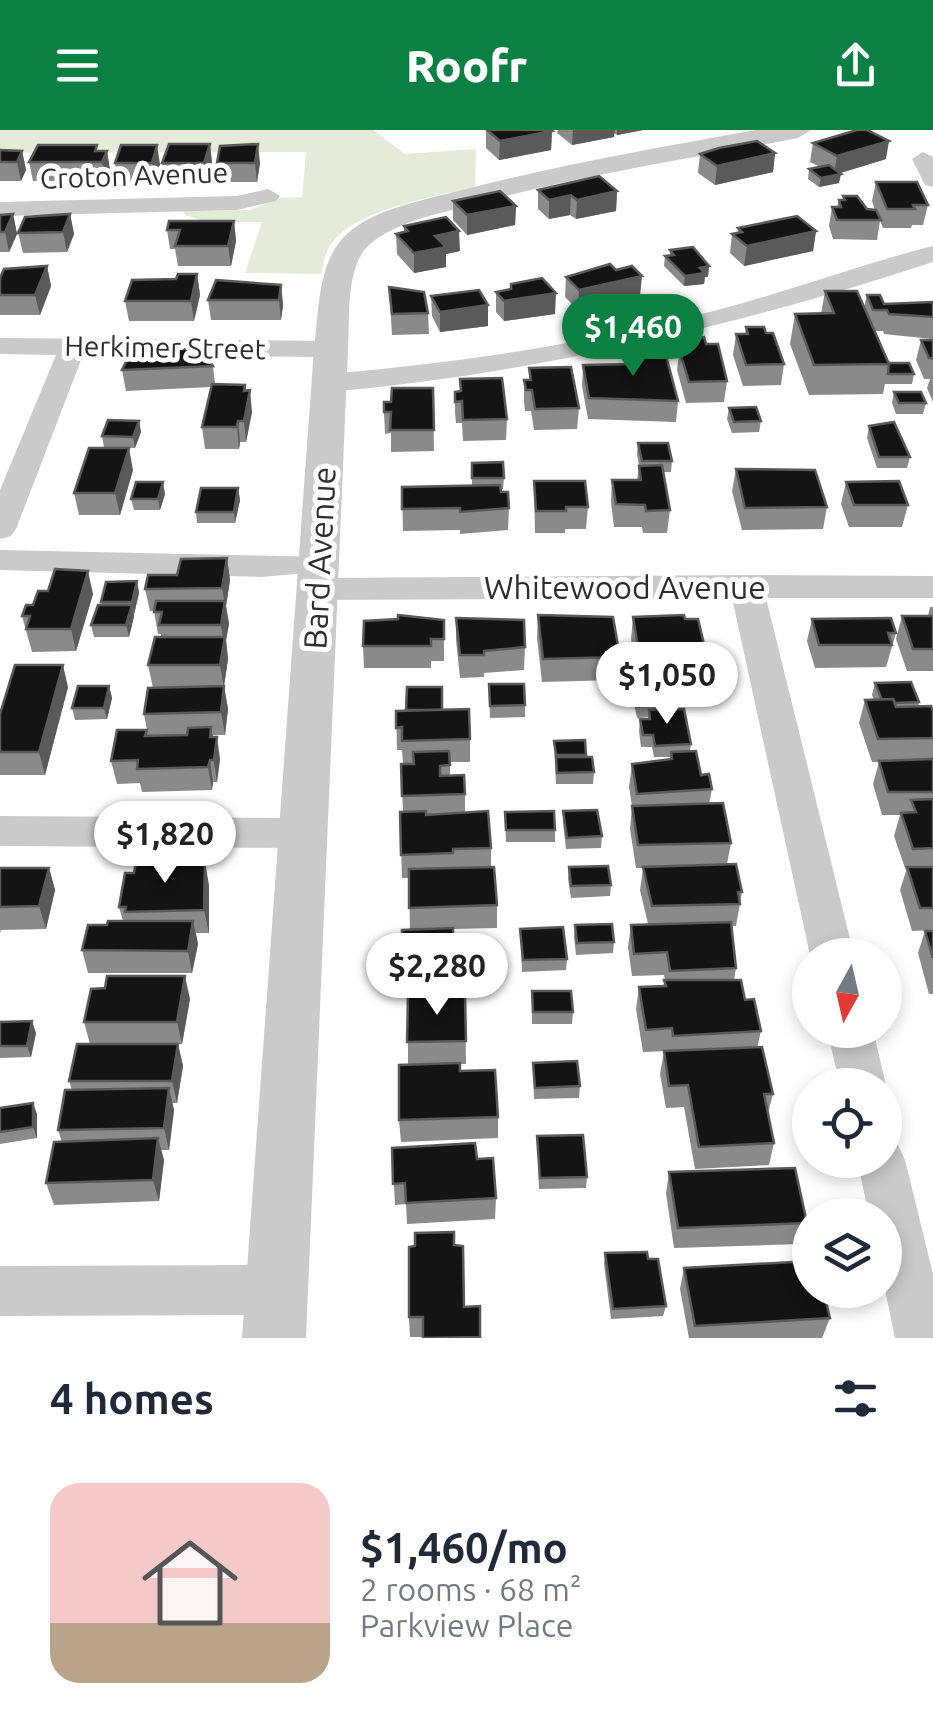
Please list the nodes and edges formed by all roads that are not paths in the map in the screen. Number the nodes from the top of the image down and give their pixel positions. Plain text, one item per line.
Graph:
1 (798, 130) edge
2 (268, 196) dead end
3 (0, 209) edge
4 (933, 254) edge
5 (0, 346) edge
6 (72, 346) junction
7 (331, 349) junction
8 (329, 383) junction
9 (0, 529) edge
10 (0, 560) edge
11 (318, 577) junction
12 (746, 585) junction
13 (933, 587) edge
14 (0, 832) edge
15 (304, 833) junction
16 (828, 938) edge
17 (885, 1178) edge
18 (0, 1291) edge
19 (275, 1314) edge
20 (922, 1338) edge

1 - 7 street, Bard Avenue
2 - 3 street, Croton Avenue
4 - 8 street
5 - 6 street, Herkimer Street
6 - 7 street, Herkimer Street
6 - 9 street
7 - 8 street, Bard Avenue
8 - 11 street, Bard Avenue
10 - 11 street, Whitewood Avenue
11 - 12 street, Whitewood Avenue
11 - 15 street, Bard Avenue
12 - 13 street, Whitewood Avenue
12 - 16 street
14 - 15 street
15 - 19 street, Bard Avenue
17 - 20 street
18 - 19 street

